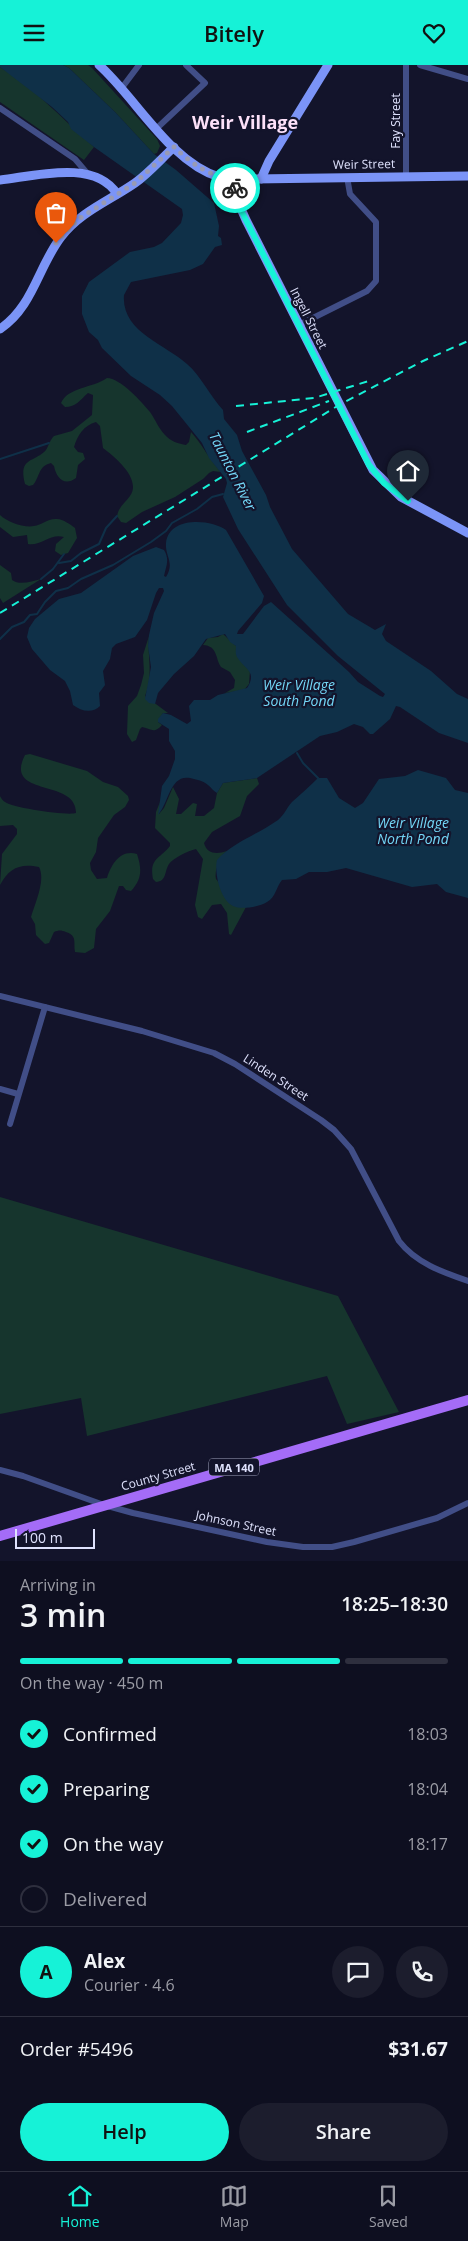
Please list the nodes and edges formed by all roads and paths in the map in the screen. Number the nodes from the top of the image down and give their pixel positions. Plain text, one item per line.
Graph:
1 (99, 65) edge
2 (139, 65) edge
3 (186, 65) edge
4 (328, 65) edge
5 (406, 65) edge
6 (420, 65) edge
7 (468, 79) edge
8 (121, 89) junction
9 (0, 108) edge
10 (156, 129) junction
11 (174, 147) junction
12 (91, 175) junction
13 (406, 176) junction
14 (468, 176) edge
15 (347, 177) junction
16 (235, 179) junction
17 (261, 179) junction
18 (0, 180) edge
19 (114, 195) junction
20 (299, 325) junction
21 (0, 329) edge
22 (468, 533) edge
23 (0, 996) edge
24 (45, 1007) junction
25 (0, 1089) edge
26 (18, 1094) junction
27 (10, 1124) dead end
28 (468, 1281) edge
29 (468, 1400) edge
30 (0, 1470) edge
31 (468, 1503) edge
32 (104, 1505) junction
33 (0, 1536) edge

1 - 8 street, Weir Street
2 - 8 street
3 - 10 street
4 - 17 street
5 - 13 street, Fay Street
6 - 7 street
8 - 10 street, Weir Street
9 - 12 street
10 - 11 street, Weir Street
11 - 16 street, Weir Street
11 - 19 street
12 - 18 street
12 - 19 street
13 - 14 street, Weir Street
13 - 15 street, Weir Street
15 - 17 street, Weir Street
15 - 20 street
16 - 17 street, Weir Street
16 - 20 street, Ingell Street
19 - 21 street
20 - 22 street, Ingell Street
23 - 24 street, Linden Street
24 - 26 street
24 - 28 street, Linden Street
25 - 26 street
26 - 27 street
29 - 32 main road, County Street / MA 140
30 - 32 street, Johnson Street
31 - 32 street, Johnson Street
32 - 33 main road, County Street / MA 140

